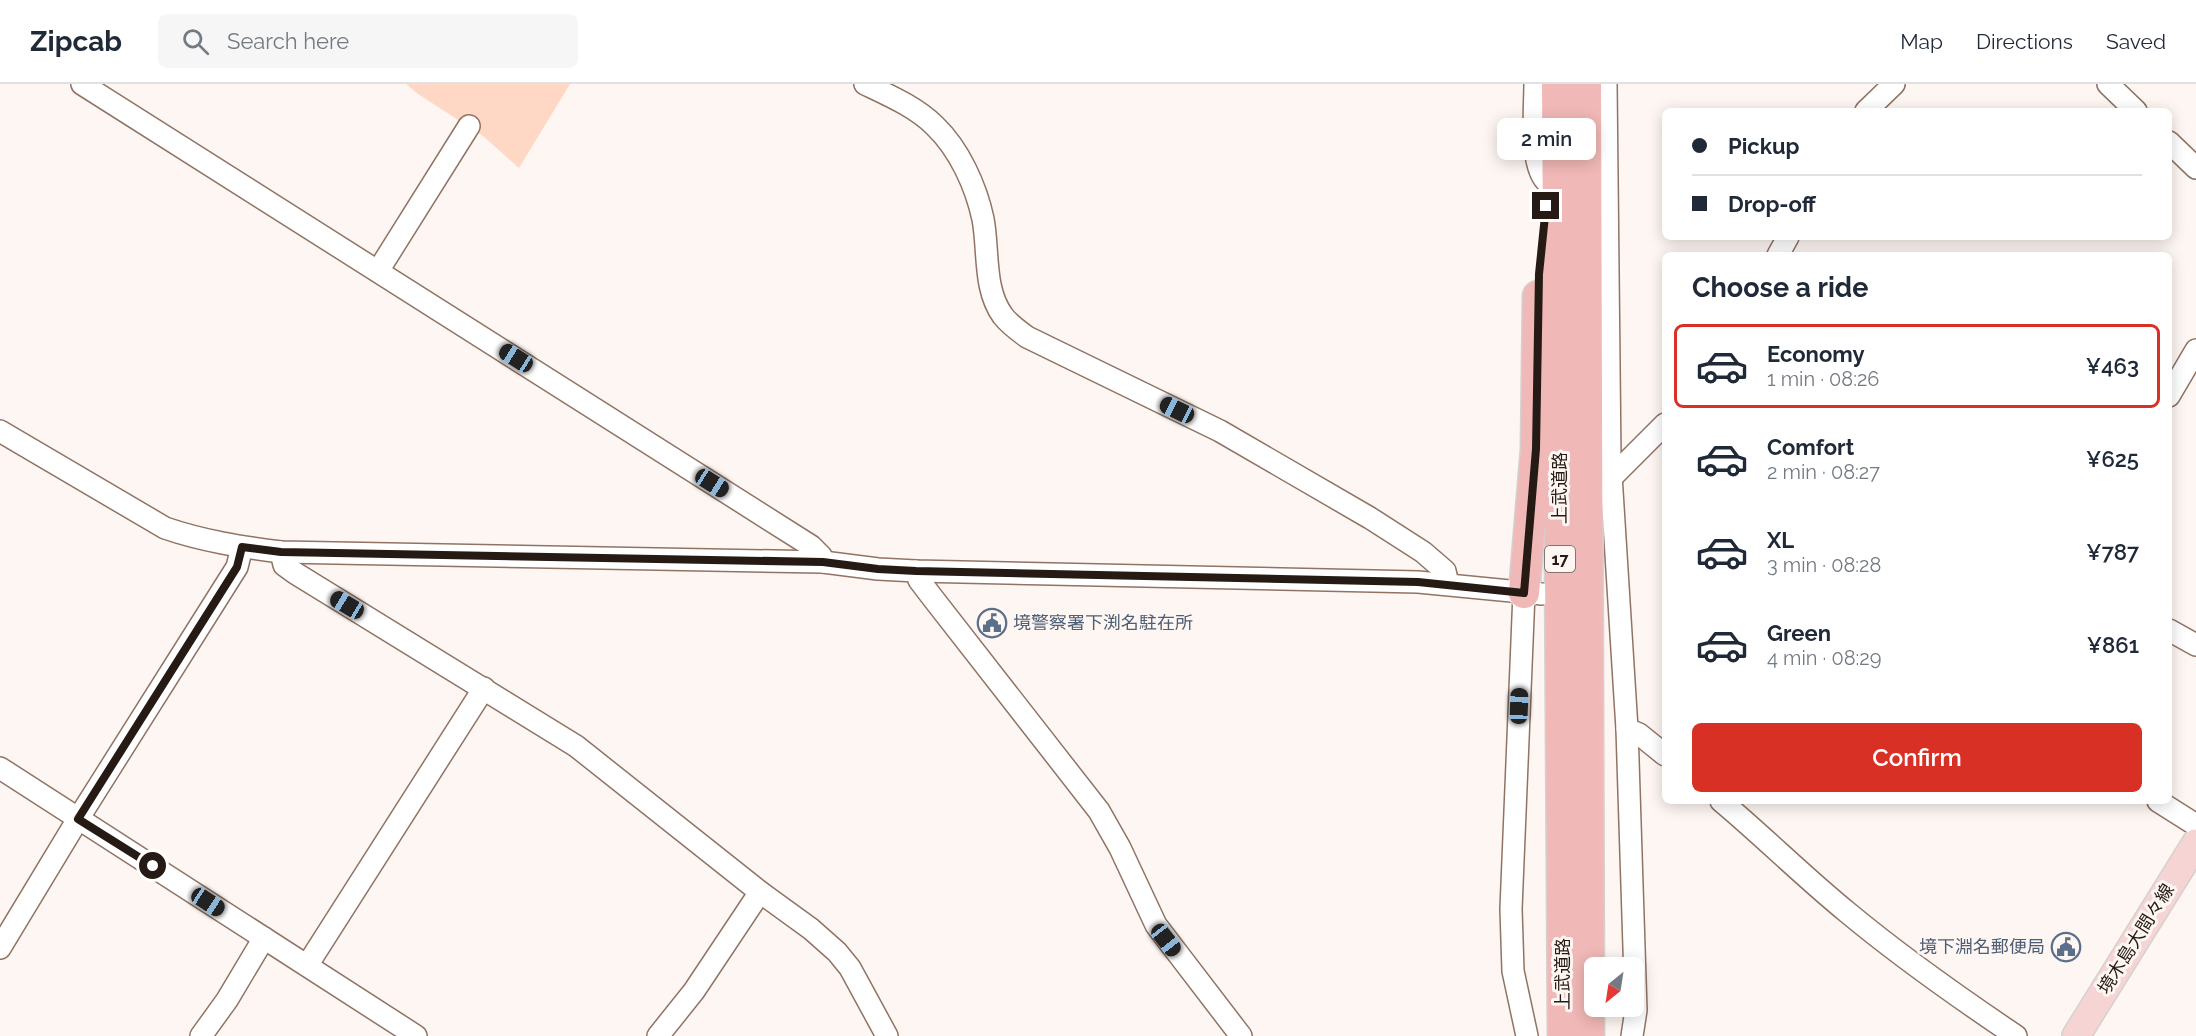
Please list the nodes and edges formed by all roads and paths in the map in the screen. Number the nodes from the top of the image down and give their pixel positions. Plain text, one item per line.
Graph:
1 (82, 84) edge
2 (865, 84) edge
3 (1535, 84) edge
4 (1557, 84) edge
5 (1586, 84) edge
6 (1606, 84) edge
7 (1894, 84) edge
8 (2108, 84) edge
9 (1869, 108) edge
10 (2133, 108) edge
11 (469, 126) dead end
12 (1557, 130) junction
13 (2172, 145) edge
14 (2196, 168) edge
15 (1548, 183) junction
16 (378, 271) junction
17 (2196, 350) edge
18 (2172, 391) edge
19 (1662, 427) edge
20 (0, 431) edge
21 (1612, 477) junction
22 (242, 547) junction
23 (281, 552) junction
24 (823, 562) junction
25 (916, 571) junction
26 (1448, 584) junction
27 (1533, 593) junction
28 (2172, 632) edge
29 (2196, 645) edge
30 (484, 688) junction
31 (1627, 729) junction
32 (1662, 753) edge
33 (0, 768) edge
34 (1727, 804) edge
35 (2163, 804) edge
36 (78, 819) junction
37 (2196, 825) edge
38 (2196, 843) edge
39 (760, 892) junction
40 (264, 938) junction
41 (0, 948) edge
42 (308, 964) junction
43 (1576, 1035) edge
44 (201, 1036) edge
45 (416, 1036) edge
46 (658, 1036) edge
47 (887, 1036) edge
48 (1241, 1036) edge
49 (1527, 1036) edge
50 (1632, 1036) edge
51 (2016, 1036) edge
52 (2076, 1036) edge

1 - 16 street
2 - 26 street
3 - 15 street
4 - 12 highway, 上武道路 / 17
5 - 43 highway, 上武道路 / 17
6 - 21 street
7 - 9 street
8 - 10 street
11 - 16 street
12 - 15 highway
12 - 43 highway, 上武道路 / 17
13 - 14 street
15 - 27 highway
16 - 24 street
17 - 18 street
19 - 21 street
20 - 22 street
21 - 31 street
22 - 23 street
22 - 36 street
23 - 24 street
23 - 30 street
24 - 25 street
25 - 26 street
25 - 48 street
26 - 27 street
27 - 49 street
28 - 29 street
30 - 39 street
30 - 42 street
31 - 32 street
31 - 50 street
33 - 36 street
34 - 51 street
35 - 37 street
36 - 40 street
36 - 41 street
38 - 52 main road, 境木島大間々線
39 - 46 street
39 - 47 street
40 - 42 street
40 - 44 street
42 - 45 street

